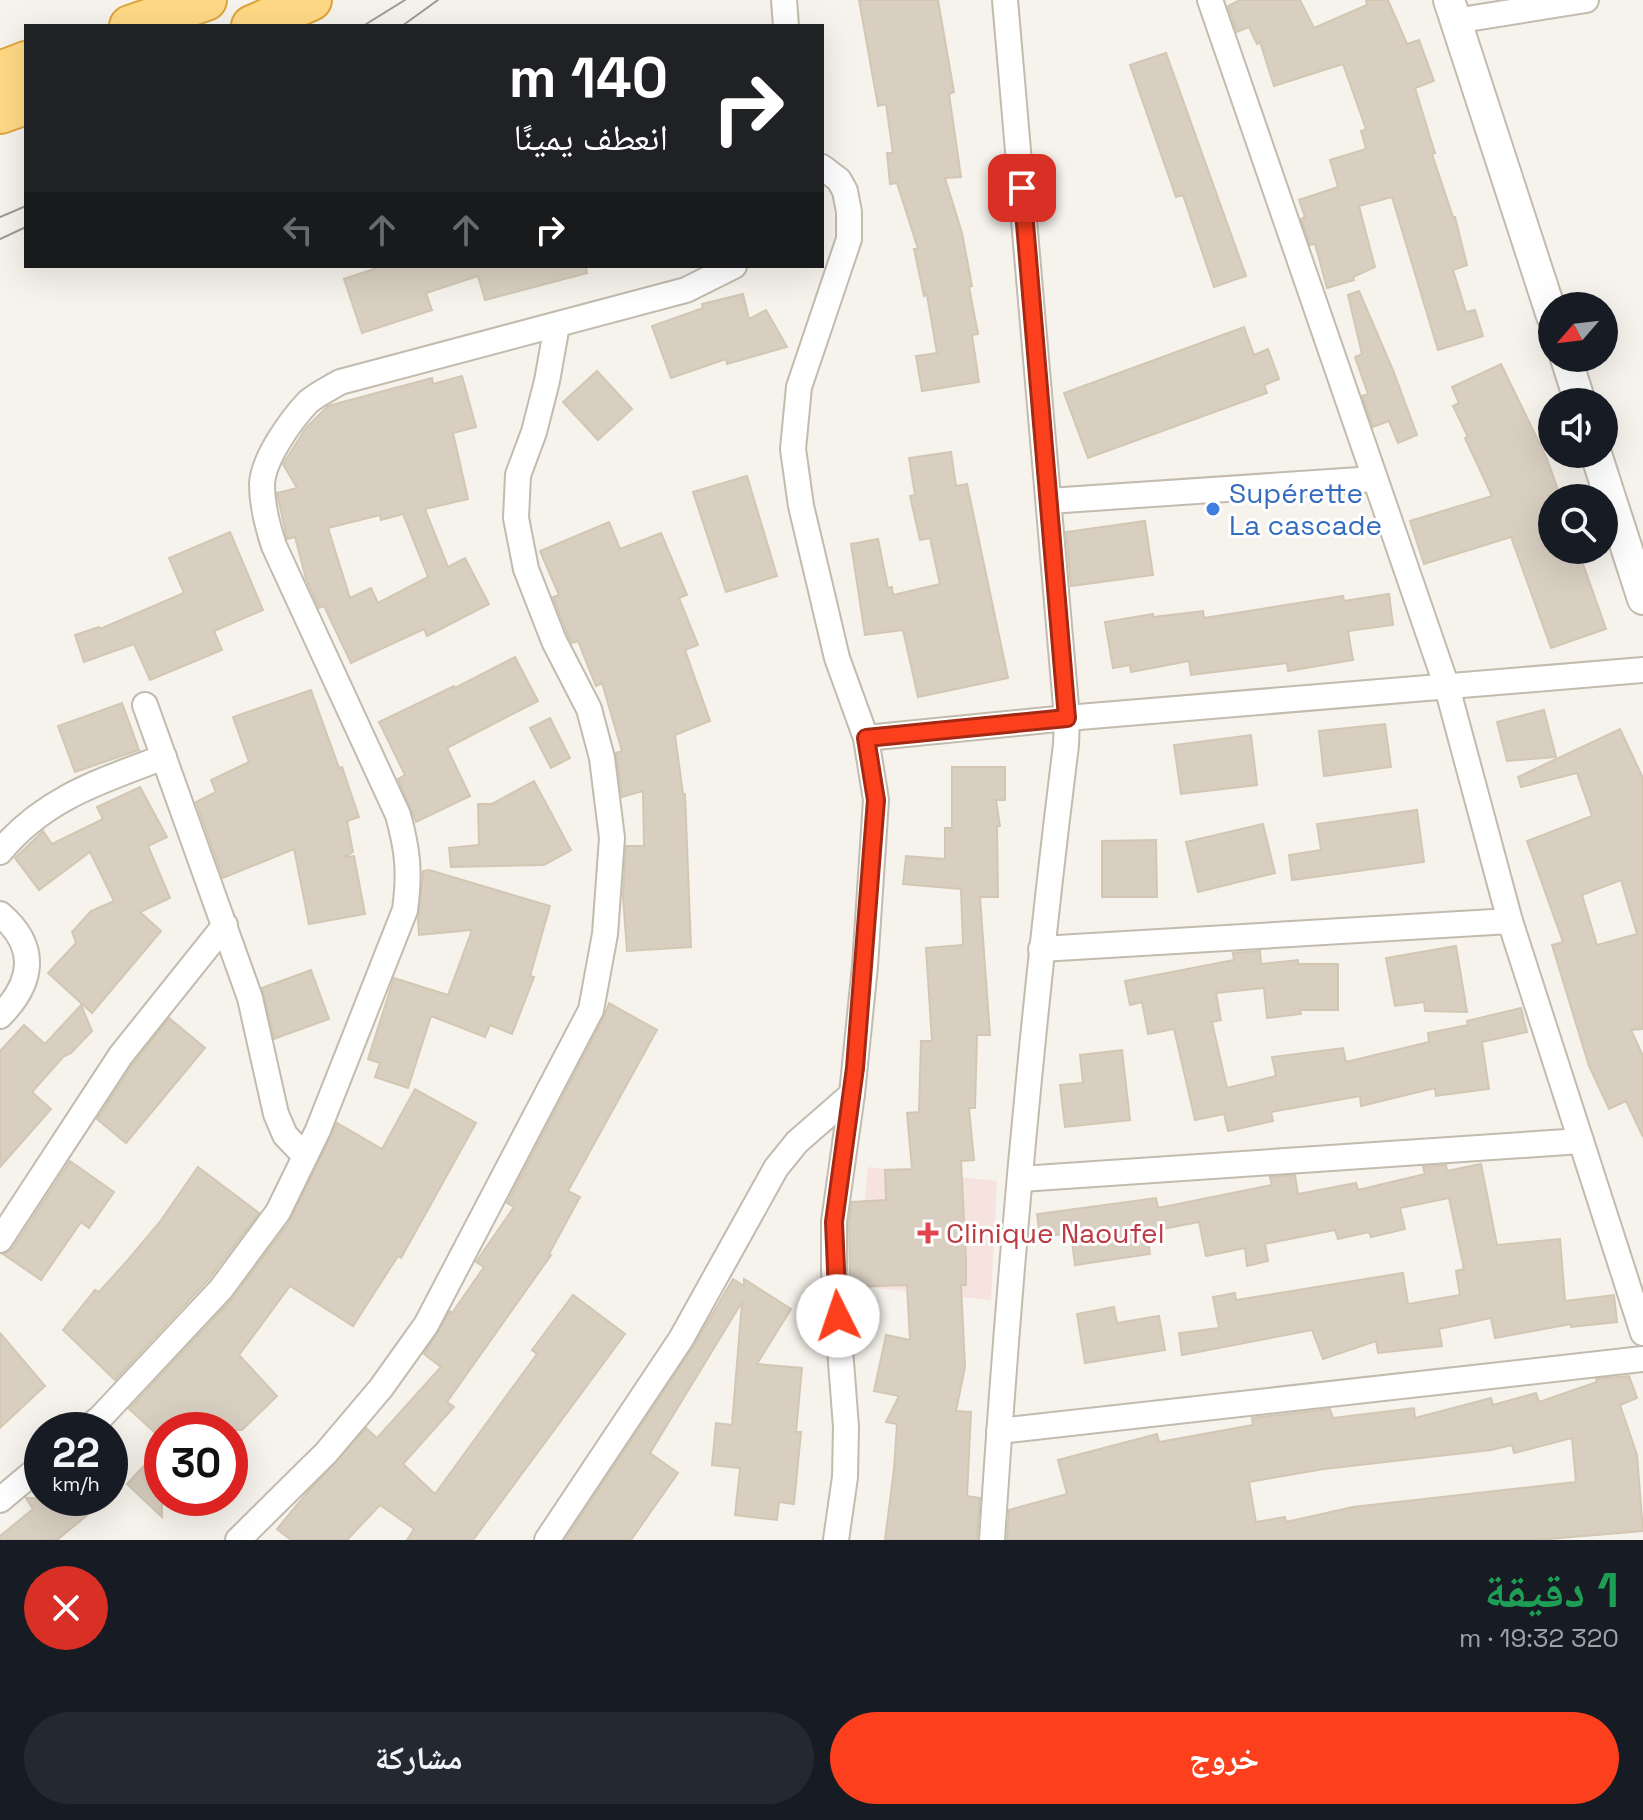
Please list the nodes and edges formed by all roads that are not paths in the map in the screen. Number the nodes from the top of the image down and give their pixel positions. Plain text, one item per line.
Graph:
1 (206, 0) edge
2 (311, 0) edge
3 (784, 0) edge
4 (1005, 0) edge
5 (1210, 0) edge
6 (1586, 0) edge
7 (1452, 10) edge
8 (136, 24) edge
9 (257, 24) edge
10 (786, 24) edge
11 (24, 63) edge
12 (0, 72) edge
13 (24, 105) edge
14 (0, 113) edge
15 (824, 169) edge
16 (730, 268) edge
17 (1544, 292) edge
18 (557, 325) junction
19 (1601, 468) edge
20 (1374, 479) junction
21 (1049, 501) junction
22 (1643, 599) edge
23 (1643, 670) edge
24 (1447, 687) junction
25 (145, 705) dead end
26 (1067, 718) junction
27 (866, 738) junction
28 (164, 757) junction
29 (0, 852) edge
30 (0, 914) edge
31 (1510, 921) junction
32 (225, 925) junction
33 (1041, 949) junction
34 (0, 1016) edge
35 (852, 1094) junction
36 (1581, 1141) junction
37 (305, 1156) junction
38 (1021, 1179) junction
39 (0, 1240) edge
40 (1643, 1333) edge
41 (1643, 1359) edge
42 (106, 1412) edge
43 (999, 1431) junction
44 (24, 1480) edge
45 (0, 1500) edge
46 (238, 1540) edge
47 (547, 1540) edge
48 (836, 1540) edge
49 (992, 1540) edge

1 - 8 highway
2 - 9 highway
3 - 10 street
4 - 21 street
5 - 20 street
6 - 7 street
7 - 17 street
11 - 12 highway
13 - 14 highway
15 - 27 street
16 - 18 street
18 - 37 street
18 - 46 street
19 - 22 street
20 - 21 street
20 - 24 street
21 - 26 street
23 - 24 street
24 - 26 street
24 - 31 street
25 - 28 street
26 - 27 street
26 - 33 street
27 - 35 street
28 - 29 street
28 - 32 street
30 - 34 street
31 - 33 street
31 - 36 street
32 - 37 street
32 - 39 street
33 - 38 street
35 - 47 street
35 - 48 street
36 - 38 street
36 - 40 street
37 - 42 street
38 - 43 street
41 - 43 street
43 - 49 street
44 - 45 street

